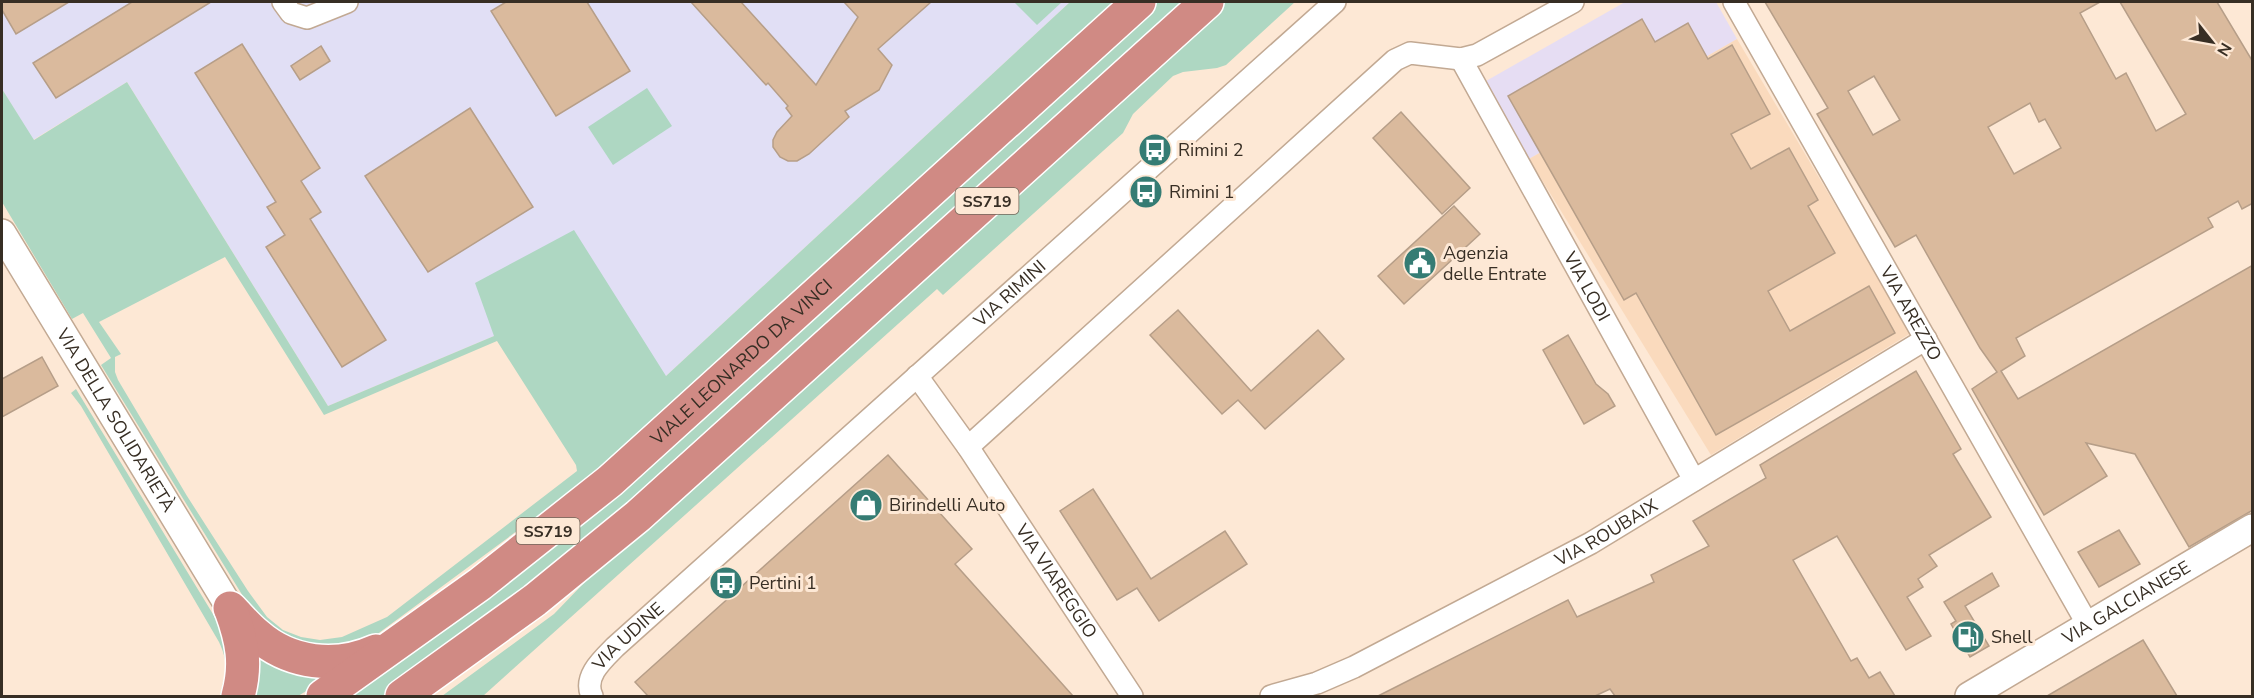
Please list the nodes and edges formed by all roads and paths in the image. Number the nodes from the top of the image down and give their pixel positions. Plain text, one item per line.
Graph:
1 (283, 2) edge
2 (347, 2) edge
3 (1139, 2) edge
4 (1207, 2) edge
5 (1335, 2) edge
6 (1573, 2) edge
7 (1734, 2) edge
8 (1461, 59) junction
9 (2, 232) edge
10 (1926, 339) junction
11 (916, 376) junction
12 (968, 447) junction
13 (1694, 480) junction
14 (2253, 528) edge
15 (684, 586) joint
16 (230, 608) junction
17 (2088, 625) junction
18 (410, 636) junction
19 (445, 667) junction
20 (1322, 689) edge
21 (238, 696) edge
22 (323, 696) edge
23 (402, 696) edge
24 (414, 696) edge
25 (592, 696) edge
26 (1132, 696) edge
27 (1271, 696) edge
28 (1970, 696) edge

1 - 2 street
3 - 18 highway, VIALE LEONARDO DA VINCI / SS719
4 - 19 highway, SS719
5 - 11 street, VIA RIMINI
6 - 8 street
7 - 10 street, VIA AREZZO
8 - 12 street
8 - 13 street, VIA LODI
9 - 16 street, VIA DELLA SOLIDARIETÀ
10 - 13 street, VIA ROUBAIX
10 - 17 street, VIA AREZZO
11 - 12 street, VIA VIAREGGIO
11 - 15 street, VIA RIMINI
12 - 26 street, VIA VIAREGGIO
13 - 20 street, VIA ROUBAIX
14 - 17 street, VIA GALCIANESE
15 - 25 street, VIA UDINE
16 - 18 highway
16 - 21 highway
17 - 28 street, VIA GALCIANESE
18 - 22 highway, VIALE LEONARDO DA VINCI / SS719
19 - 23 highway, SS719
19 - 24 highway
20 - 27 street, VIA ROUBAIX

